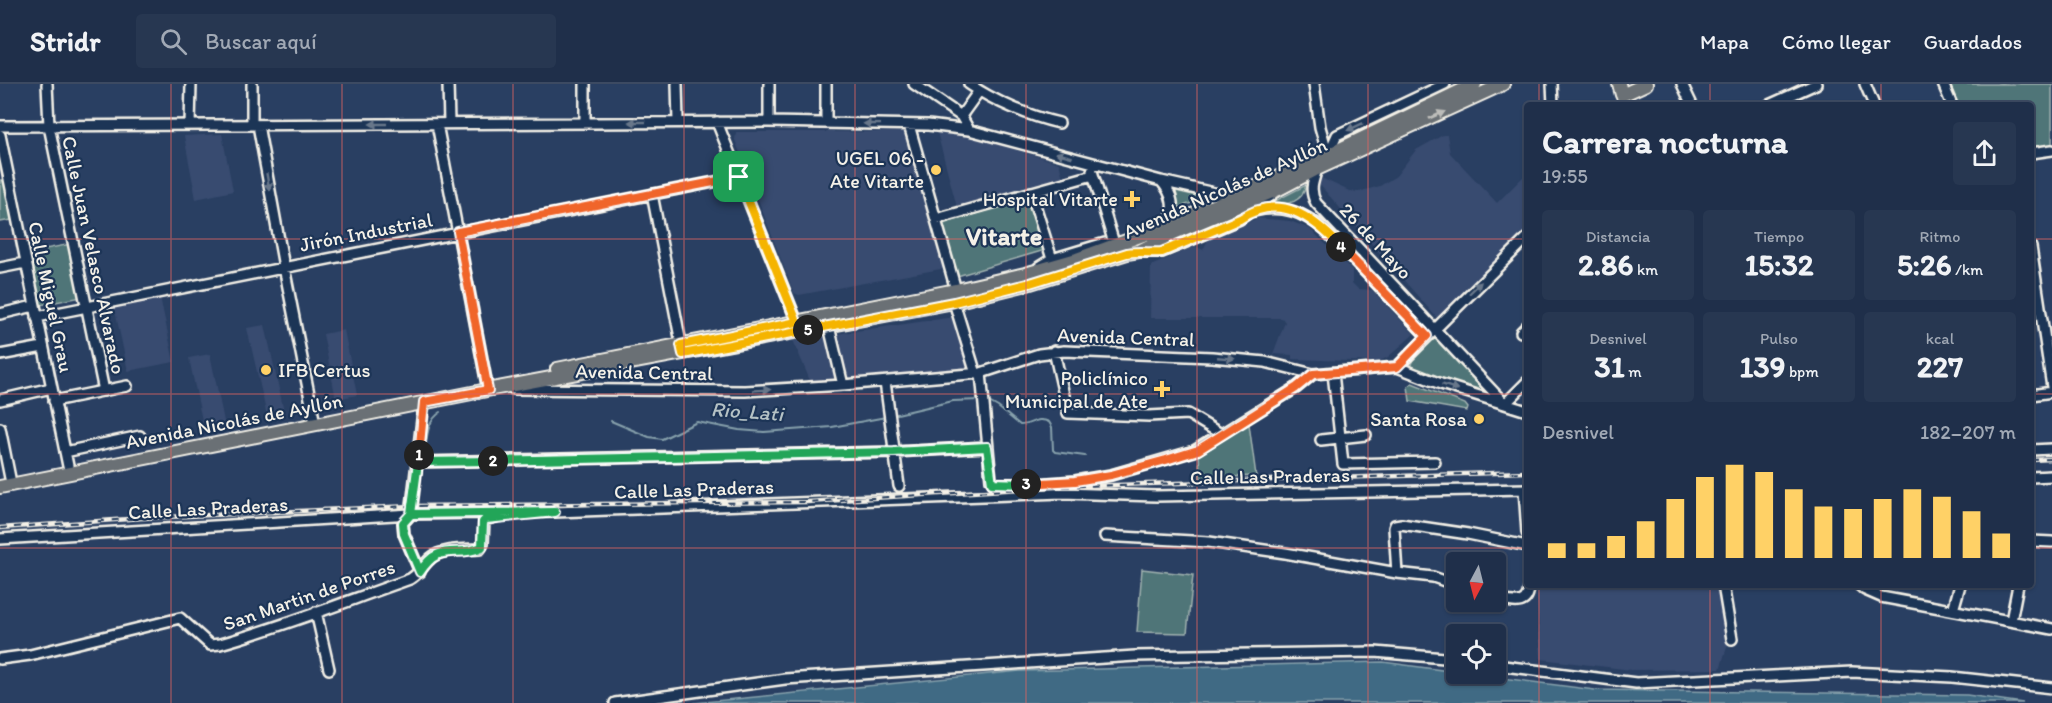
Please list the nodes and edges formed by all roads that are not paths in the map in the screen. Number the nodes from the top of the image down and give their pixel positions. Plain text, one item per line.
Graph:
1 (47, 84) edge
2 (191, 84) edge
3 (252, 84) edge
4 (448, 84) edge
5 (585, 84) edge
6 (677, 84) edge
7 (769, 84) edge
8 (826, 84) edge
9 (914, 84) edge
10 (969, 84) edge
11 (1314, 84) edge
12 (1465, 84) edge
13 (1475, 84) edge
14 (1503, 84) edge
15 (1552, 84) edge
16 (1646, 84) edge
17 (1682, 84) edge
18 (1816, 84) edge
19 (1864, 84) edge
20 (1943, 84) edge
21 (1449, 90) edge
22 (979, 91) junction
23 (1622, 95) edge
24 (1553, 102) edge
25 (1691, 102) edge
26 (1776, 102) edge
27 (1873, 102) edge
28 (1951, 102) edge
29 (960, 116) junction
30 (585, 122) junction
31 (678, 122) junction
32 (717, 122) junction
33 (769, 122) junction
34 (449, 123) junction
35 (826, 123) junction
36 (1059, 123) dead end
37 (437, 124) junction
38 (190, 125) junction
39 (255, 125) junction
40 (909, 125) junction
41 (0, 126) edge
42 (49, 126) junction
43 (969, 130) junction
44 (0, 135) edge
45 (2052, 150) edge
46 (2034, 153) edge
47 (1328, 154) junction
48 (1089, 162) junction
49 (1317, 169) junction
50 (1093, 176) junction
51 (739, 177) junction
52 (4, 178) edge
53 (1161, 181) junction
54 (1280, 189) junction
55 (1031, 192) junction
56 (652, 194) junction
57 (1232, 197) junction
58 (1307, 202) junction
59 (1289, 209) junction
60 (1252, 211) junction
61 (936, 219) junction
62 (1166, 227) junction
63 (458, 232) junction
64 (1113, 240) junction
65 (1524, 241) edge
66 (1139, 251) junction
67 (1052, 259) junction
68 (25, 263) junction
69 (284, 267) junction
70 (2034, 267) edge
71 (0, 268) edge
72 (1026, 279) junction
73 (955, 296) junction
74 (34, 306) junction
75 (87, 307) junction
76 (0, 314) edge
77 (37, 316) junction
78 (797, 322) junction
79 (830, 326) junction
80 (1430, 333) junction
81 (43, 347) junction
82 (682, 350) junction
83 (1054, 351) junction
84 (0, 355) edge
85 (1397, 367) junction
86 (1301, 371) junction
87 (978, 373) junction
88 (1313, 374) junction
89 (1333, 374) junction
90 (842, 381) dead end
91 (885, 382) junction
92 (1304, 382) junction
93 (1524, 385) edge
94 (127, 386) dead end
95 (2052, 386) edge
96 (489, 387) junction
97 (51, 388) junction
98 (104, 391) junction
99 (2052, 392) edge
100 (2034, 395) edge
101 (0, 400) edge
102 (54, 401) junction
103 (424, 402) junction
104 (1505, 404) junction
105 (1524, 410) edge
106 (315, 421) junction
107 (0, 428) edge
108 (1221, 434) junction
109 (1366, 435) dead end
110 (140, 436) dead end
111 (1341, 438) junction
112 (1321, 440) dead end
113 (987, 447) junction
114 (2052, 449) edge
115 (2034, 450) edge
116 (65, 452) junction
117 (894, 452) junction
118 (418, 462) junction
119 (1435, 462) dead end
120 (68, 466) junction
121 (2052, 476) edge
122 (2034, 477) edge
123 (5, 479) edge
124 (899, 486) dead end
125 (0, 487) edge
126 (1524, 489) edge
127 (555, 512) junction
128 (411, 514) junction
129 (1105, 536) dead end
130 (0, 539) edge
131 (2034, 541) edge
132 (2052, 542) edge
133 (1524, 545) edge
134 (420, 572) junction
135 (1397, 573) junction
136 (1446, 582) edge
137 (1528, 588) edge
138 (1724, 588) edge
139 (1863, 588) edge
140 (1959, 588) edge
141 (2017, 588) edge
142 (1506, 600) edge
143 (1953, 610) junction
144 (316, 612) junction
145 (2011, 621) junction
146 (2052, 629) edge
147 (1732, 639) dead end
148 (1446, 658) edge
149 (0, 659) edge
150 (1506, 666) edge
151 (329, 669) dead end
152 (2052, 688) edge
153 (615, 703) edge

1 - 42 street, Calle Juan Velasco Alvarado
2 - 38 street
3 - 39 street
4 - 34 street
5 - 30 street
6 - 31 street
7 - 33 street
8 - 35 street
9 - 29 street
10 - 22 street
11 - 47 street
12 - 21 main road
13 - 21 main road, Avenida Nicolás de Ayllón
49 -> 14 main road, Avenida Nicolás de Ayllón
15 - 24 street
16 - 23 main road
17 - 25 street
18 - 26 street
19 - 27 street
20 - 28 street
21 -> 47 main road, Avenida Nicolás de Ayllón
22 - 29 street
22 - 36 street
29 - 43 street
31 -> 30 street
30 - 34 street
31 - 32 street
32 - 33 street
32 - 51 street
33 - 35 street
34 - 37 street
40 -> 35 street
37 -> 39 street
37 - 63 street
38 - 39 street
38 - 42 street
39 -> 69 street
40 - 43 street
40 - 61 street
41 - 42 street
42 - 75 street, Calle Juan Velasco Alvarado
48 -> 43 street
44 - 52 street, Calle Miguel Grau
45 - 46 street
47 - 57 main road, Avenida Nicolás de Ayllón
48 - 50 street
48 - 53 street
49 - 54 main road, Avenida Nicolás de Ayllón
49 - 58 street, 26 de Mayo
50 - 55 street
50 - 64 street
51 - 56 street, Jirón Industrial
51 - 78 street
52 - 68 street, Calle Miguel Grau
53 - 57 street
53 - 62 street
54 - 60 street
54 - 66 main road, Avenida Nicolás de Ayllón
55 - 61 street
55 - 67 street
56 - 63 street, Jirón Industrial
56 - 82 street
57 - 62 main road, Avenida Nicolás de Ayllón
58 - 59 street
58 - 80 street, 26 de Mayo
59 - 60 street, 26 de Mayo
59 - 80 street, 26 de Mayo
60 - 66 street
61 - 73 street
62 - 64 street
62 - 72 main road, Avenida Nicolás de Ayllón
63 - 69 street, Jirón Industrial
63 - 96 street
64 - 67 street
80 -> 65 street
66 - 72 main road, Avenida Nicolás de Ayllón
67 - 72 street
68 - 71 street
68 - 74 street, Calle Miguel Grau
69 - 75 street, Jirón Industrial
69 - 106 street
70 - 95 street
72 - 73 main road, Avenida Nicolás de Ayllón
73 - 78 main road, Avenida Nicolás de Ayllón
73 - 79 main road, Avenida Nicolás de Ayllón
73 - 87 street
74 - 76 street
74 - 77 street, Calle Miguel Grau
75 - 77 street, Jirón Industrial
75 - 98 street, Calle Juan Velasco Alvarado
77 - 81 street, Calle Miguel Grau
78 - 82 main road, Avenida Nicolás de Ayllón
79 - 82 main road, Avenida Nicolás de Ayllón
79 - 90 street
80 - 85 street
80 - 104 street
81 - 84 street
81 - 97 street, Calle Miguel Grau
82 - 96 main road, Avenida Nicolás de Ayllón
83 -> 86 street, Avenida Central
83 - 87 street, Avenida Central
83 - 108 street
85 - 89 street, Avenida Central
85 -> 104 street
86 - 88 street, Avenida Central
86 - 92 street
87 - 91 street, Avenida Central
87 - 113 street
88 - 89 street, Avenida Central
88 - 92 street
89 - 111 street
96 -> 91 street, Avenida Central
91 - 117 street
92 - 108 street
93 - 104 street
94 - 98 street
96 - 103 main road, Avenida Nicolás de Ayllón
96 - 106 main road, Avenida Nicolás de Ayllón
97 - 101 street
97 - 102 street, Calle Miguel Grau
98 - 102 street
99 - 100 street
102 - 116 street, Calle Miguel Grau
103 - 106 main road, Avenida Nicolás de Ayllón
103 - 118 street
104 - 105 street
106 - 120 main road, Avenida Nicolás de Ayllón
106 - 125 main road, Avenida Nicolás de Ayllón
107 - 123 street
108 - 113 street
109 - 111 street
110 - 116 street
111 - 112 street
111 - 119 street
113 - 117 street
114 - 115 street
116 - 120 street, Calle Miguel Grau
117 - 118 street
117 - 124 street
118 - 128 street
120 - 123 main road, Avenida Nicolás de Ayllón
121 - 122 street
126 - 127 street, Calle Las Praderas
127 - 128 street, Calle Las Praderas
127 - 134 street, San Martin de Porres
128 - 130 street, Calle Las Praderas
128 - 134 street
129 - 135 street
131 - 132 street
133 - 135 street
134 - 144 street, San Martin de Porres
135 - 136 street
137 - 142 street
138 - 147 street
139 - 143 street
140 - 143 street
141 - 145 street
143 - 145 street
144 - 149 street, San Martin de Porres
144 - 151 street
145 - 146 street
148 - 153 street
150 - 152 street

